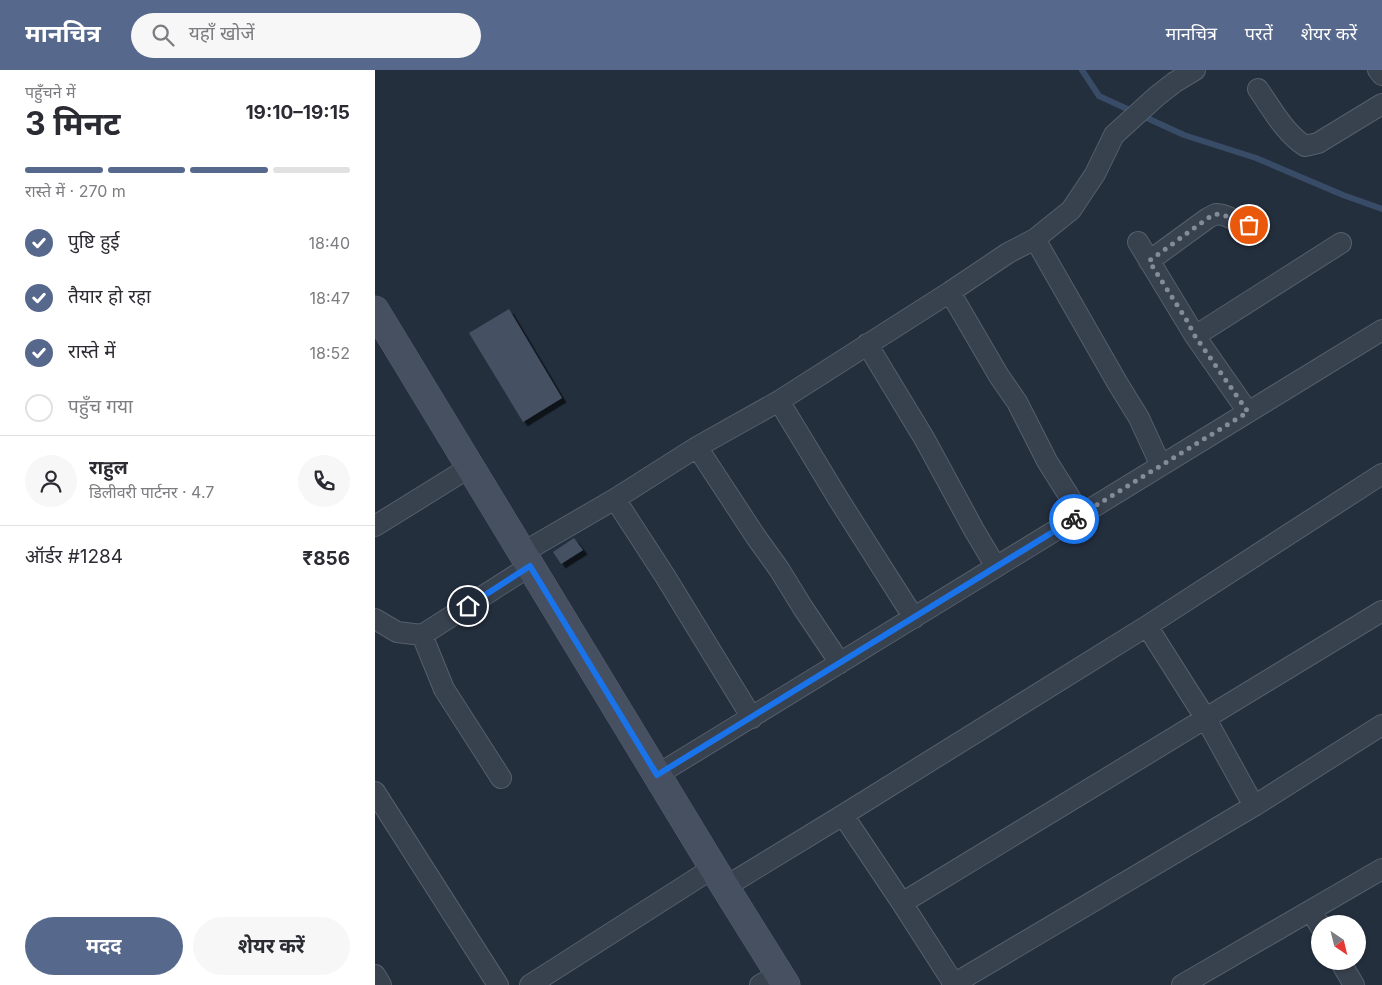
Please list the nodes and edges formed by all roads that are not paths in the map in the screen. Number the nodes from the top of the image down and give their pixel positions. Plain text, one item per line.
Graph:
1 (1195, 70) edge
2 (1378, 70) edge
3 (1382, 75) edge
4 (1172, 76) edge
5 (1258, 89) dead end
6 (1382, 104) edge
7 (1249, 225) dead end
8 (1035, 239) junction
9 (1138, 242) dead end
10 (1341, 243) dead end
11 (1149, 261) junction
12 (950, 292) junction
13 (375, 310) edge
14 (1382, 330) edge
15 (1195, 336) junction
16 (867, 344) junction
17 (779, 401) junction
18 (1248, 412) junction
19 (697, 447) junction
20 (1161, 466) junction
21 (470, 467) junction
22 (1382, 474) edge
23 (615, 499) junction
24 (1081, 515) junction
25 (375, 526) edge
26 (526, 559) junction
27 (996, 567) junction
28 (1382, 612) edge
29 (914, 618) junction
30 (375, 619) edge
31 (1147, 626) junction
32 (422, 636) junction
33 (840, 663) junction
34 (752, 718) junction
35 (1206, 719) junction
36 (1382, 725) edge
37 (657, 775) junction
38 (501, 778) dead end
39 (375, 792) edge
40 (1254, 806) junction
41 (843, 816) junction
42 (1382, 869) edge
43 (719, 877) junction
44 (902, 903) junction
45 (1320, 915) edge
46 (1311, 920) edge
47 (1345, 970) edge
48 (375, 975) edge
49 (775, 981) edge
50 (953, 984) edge
51 (381, 985) edge
52 (498, 985) edge
53 (530, 985) edge
54 (1182, 985) edge
55 (1354, 985) edge

1 - 4 street
2 - 3 street
4 - 8 street
5 - 6 street
7 - 11 street
8 - 12 street
8 - 20 street
9 - 11 street
10 - 15 street
11 - 15 street
12 - 16 street
12 - 24 street
13 - 21 street
14 - 18 street
15 - 18 street
16 - 17 street
16 - 27 street
17 - 19 street
17 - 29 street
18 - 20 street
19 - 23 street
19 - 33 street
20 - 24 street
21 - 25 street
21 - 26 street
22 - 31 street
23 - 26 street
23 - 34 street
24 - 27 street
26 - 32 street
26 - 37 street
27 - 29 street
28 - 35 street
29 - 33 street
30 - 32 street
31 - 35 street
31 - 41 street
32 - 38 street
33 - 34 street
34 - 37 street
35 - 40 street
35 - 44 street
36 - 40 street
37 - 43 street
39 - 52 street
40 - 50 street
41 - 43 street
41 - 44 street
42 - 45 street
43 - 49 street
43 - 53 street
44 - 50 street
46 - 54 street
47 - 55 street
48 - 51 street

